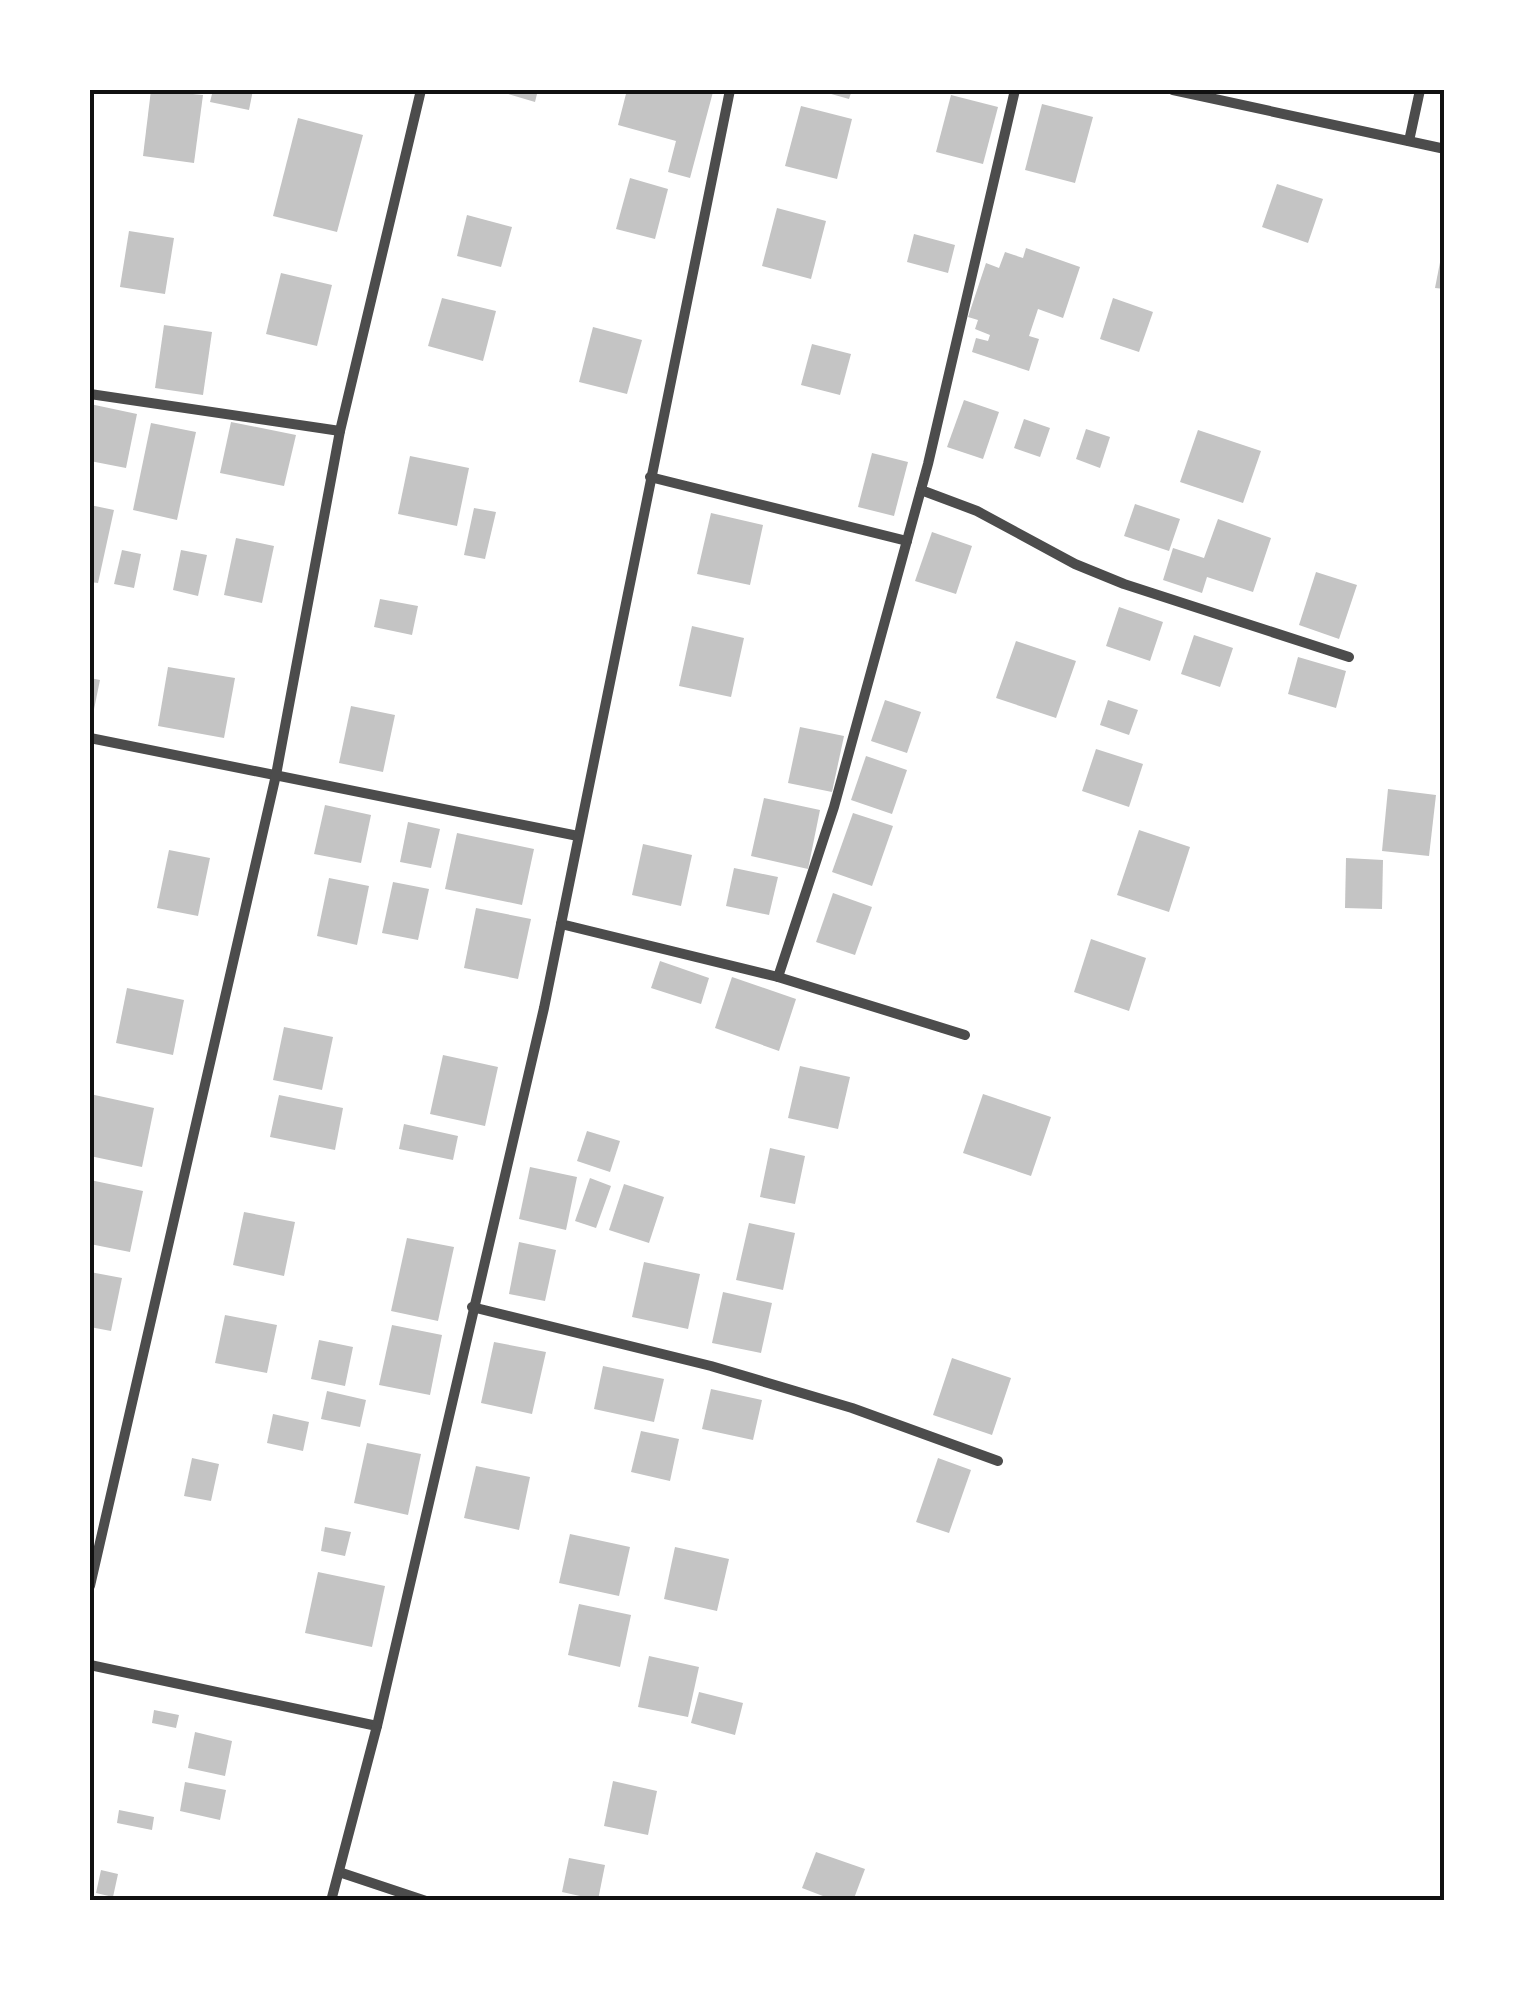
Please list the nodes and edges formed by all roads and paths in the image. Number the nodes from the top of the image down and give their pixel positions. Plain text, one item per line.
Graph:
1 (421, 90) edge
2 (730, 90) edge
3 (1015, 90) edge
4 (1174, 90) edge
5 (1420, 90) edge
6 (1408, 141) junction
7 (1445, 150) edge
8 (90, 394) edge
9 (340, 431) junction
10 (650, 477) junction
11 (921, 490) junction
12 (907, 541) junction
13 (1350, 657) dead end
14 (90, 738) edge
15 (276, 775) junction
16 (578, 836) junction
17 (560, 924) junction
18 (778, 977) junction
19 (965, 1036) dead end
20 (472, 1307) junction
21 (998, 1462) dead end
22 (90, 1586) edge
23 (90, 1665) edge
24 (377, 1726) junction
25 (338, 1872) junction
26 (331, 1901) edge
27 (426, 1901) edge

1 - 9 street
2 - 10 street
3 - 11 street
4 - 6 street
5 - 6 street
6 - 7 street
8 - 9 street
9 - 15 street
10 - 12 street
10 - 16 street
11 - 12 street
11 - 13 street
12 - 18 street
14 - 15 street
15 - 16 street
15 - 22 street
16 - 17 street
17 - 18 street
17 - 20 street
18 - 19 street
20 - 21 street
20 - 24 street
23 - 24 street
24 - 25 street
25 - 26 street
25 - 27 street

